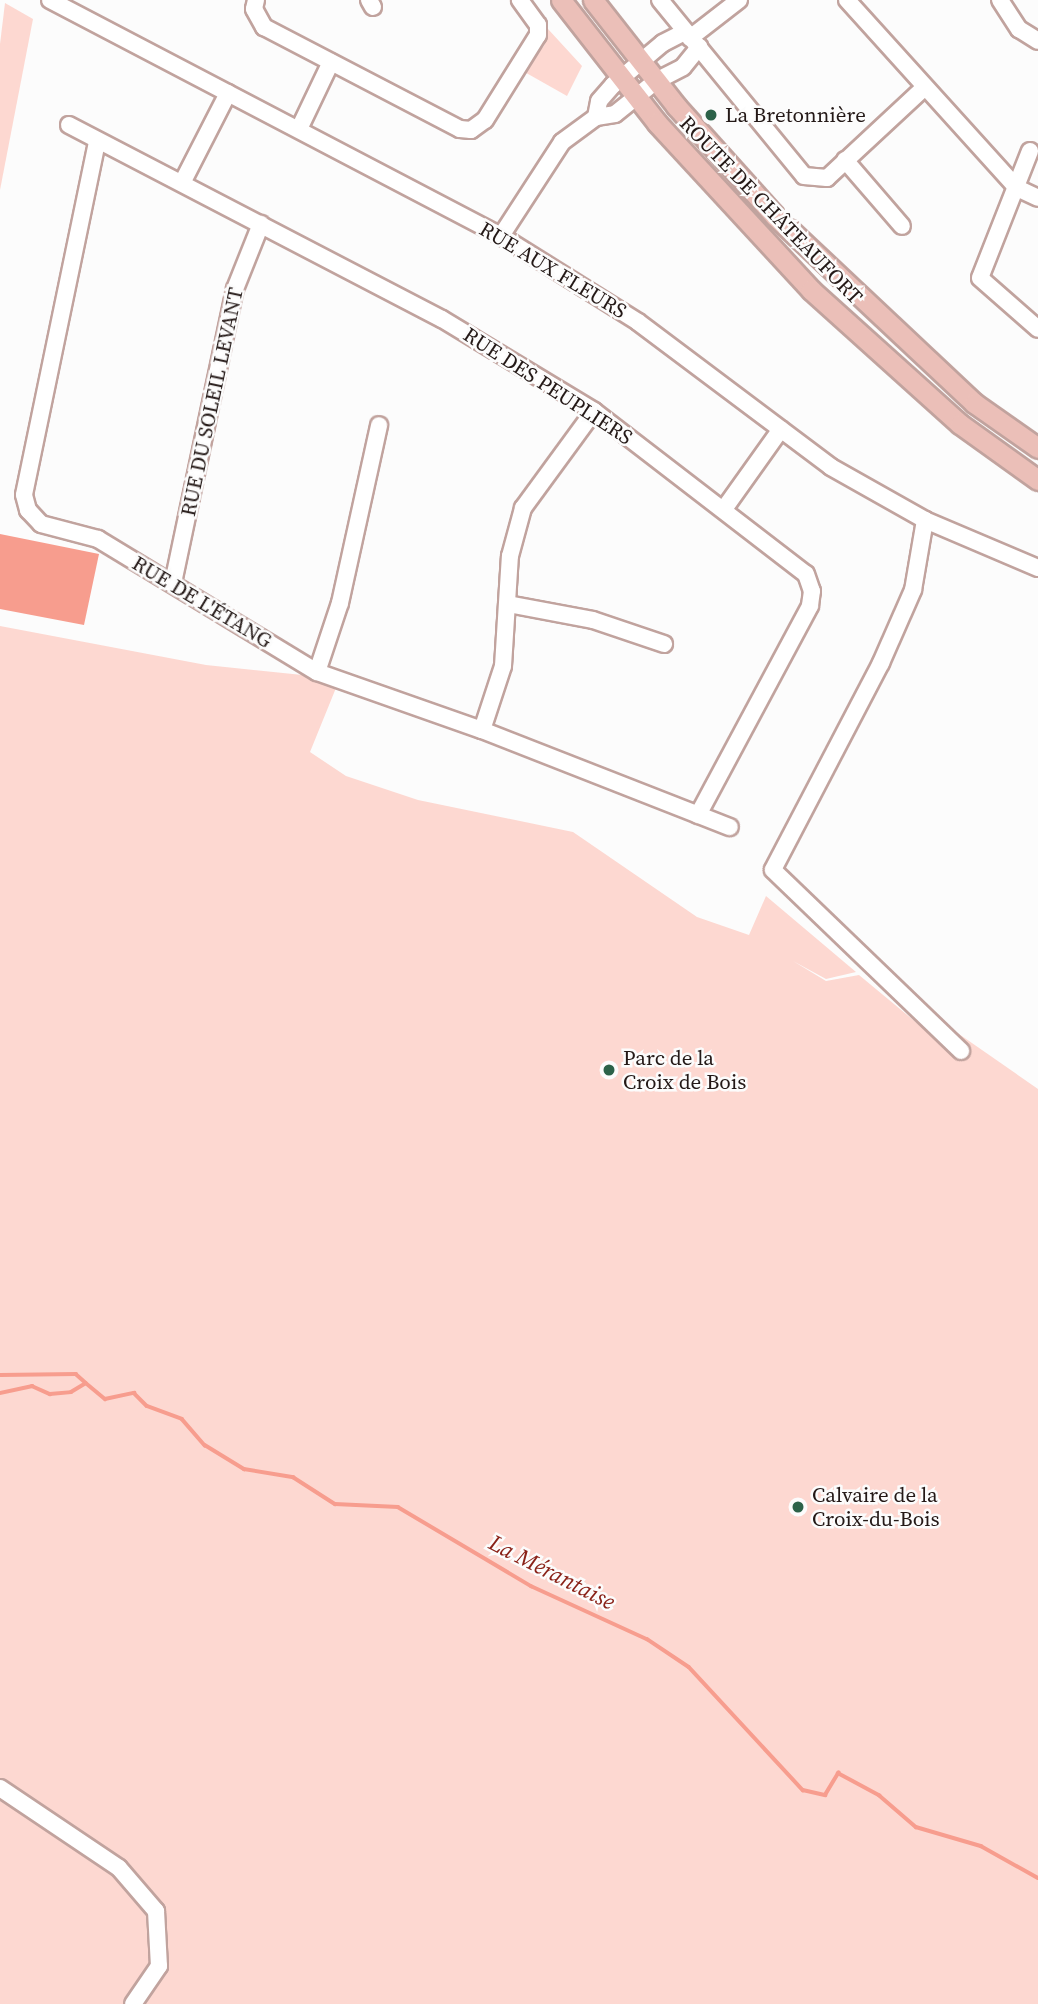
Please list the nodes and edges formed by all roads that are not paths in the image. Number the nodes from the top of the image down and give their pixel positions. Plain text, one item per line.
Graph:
1 (50, 0) edge
2 (256, 0) edge
3 (520, 0) edge
4 (561, 0) edge
5 (593, 0) edge
6 (660, 0) edge
7 (739, 0) edge
8 (847, 0) edge
9 (1000, 0) edge
10 (691, 39) junction
11 (1038, 41) edge
12 (331, 62) junction
13 (641, 62) junction
14 (621, 78) junction
15 (647, 88) junction
16 (924, 88) junction
17 (228, 93) junction
18 (596, 117) junction
19 (69, 125) dead end
20 (299, 129) junction
21 (97, 142) junction
22 (1030, 151) dead end
23 (845, 160) junction
24 (182, 183) junction
25 (1017, 188) junction
26 (1038, 198) edge
27 (261, 224) junction
28 (902, 226) dead end
29 (501, 236) junction
30 (1038, 329) edge
31 (594, 411) junction
32 (379, 425) dead end
33 (781, 429) junction
34 (1038, 448) edge
35 (1038, 480) edge
36 (724, 509) junction
37 (925, 520) junction
38 (1038, 568) edge
39 (173, 583) junction
40 (508, 604) junction
41 (664, 644) dead end
42 (317, 672) junction
43 (482, 730) junction
44 (698, 814) junction
45 (730, 827) dead end
46 (961, 1051) dead end
47 (0, 1788) edge
48 (133, 2004) edge

1 - 17 street, RUE AUX FLEURS
2 - 12 street
3 - 12 street
4 - 14 main road, ROUTE DE CHÂTEAUFORT
5 - 13 main road, ROUTE DE CHÂTEAUFORT
6 - 10 street
7 - 10 street
8 - 16 street
9 - 11 street
10 - 13 street
10 - 15 street
10 - 23 street
12 - 20 street
13 - 14 street
13 - 15 main road, ROUTE DE CHÂTEAUFORT
14 - 15 main road, ROUTE DE CHÂTEAUFORT
14 - 18 street
15 - 18 street
15 - 34 main road, ROUTE DE CHÂTEAUFORT
15 - 35 main road, ROUTE DE CHÂTEAUFORT
16 - 23 street
16 - 25 street
17 - 20 street, RUE AUX FLEURS
17 - 24 street
18 - 29 street
19 - 21 street, RUE DES PEUPLIERS
20 - 29 street, RUE AUX FLEURS
21 - 24 street, RUE DES PEUPLIERS
21 - 39 street, RUE DE L'ÉTANG
22 - 25 street
23 - 28 street
24 - 27 street, RUE DES PEUPLIERS
25 - 26 street
25 - 30 street
27 - 31 street, RUE DES PEUPLIERS
27 - 39 street, RUE DU SOLEIL LEVANT
29 - 33 street, RUE AUX FLEURS
31 - 36 street, RUE DES PEUPLIERS
31 - 40 street
32 - 42 street
33 - 36 street
33 - 37 street, RUE AUX FLEURS
36 - 44 street, RUE DES PEUPLIERS
37 - 38 street, RUE AUX FLEURS
37 - 46 street
39 - 42 street, RUE DE L'ÉTANG
40 - 41 street
40 - 43 street
42 - 43 street, RUE DE L'ÉTANG
43 - 44 street, RUE DE L'ÉTANG
44 - 45 street, RUE DE L'ÉTANG
47 - 48 street

